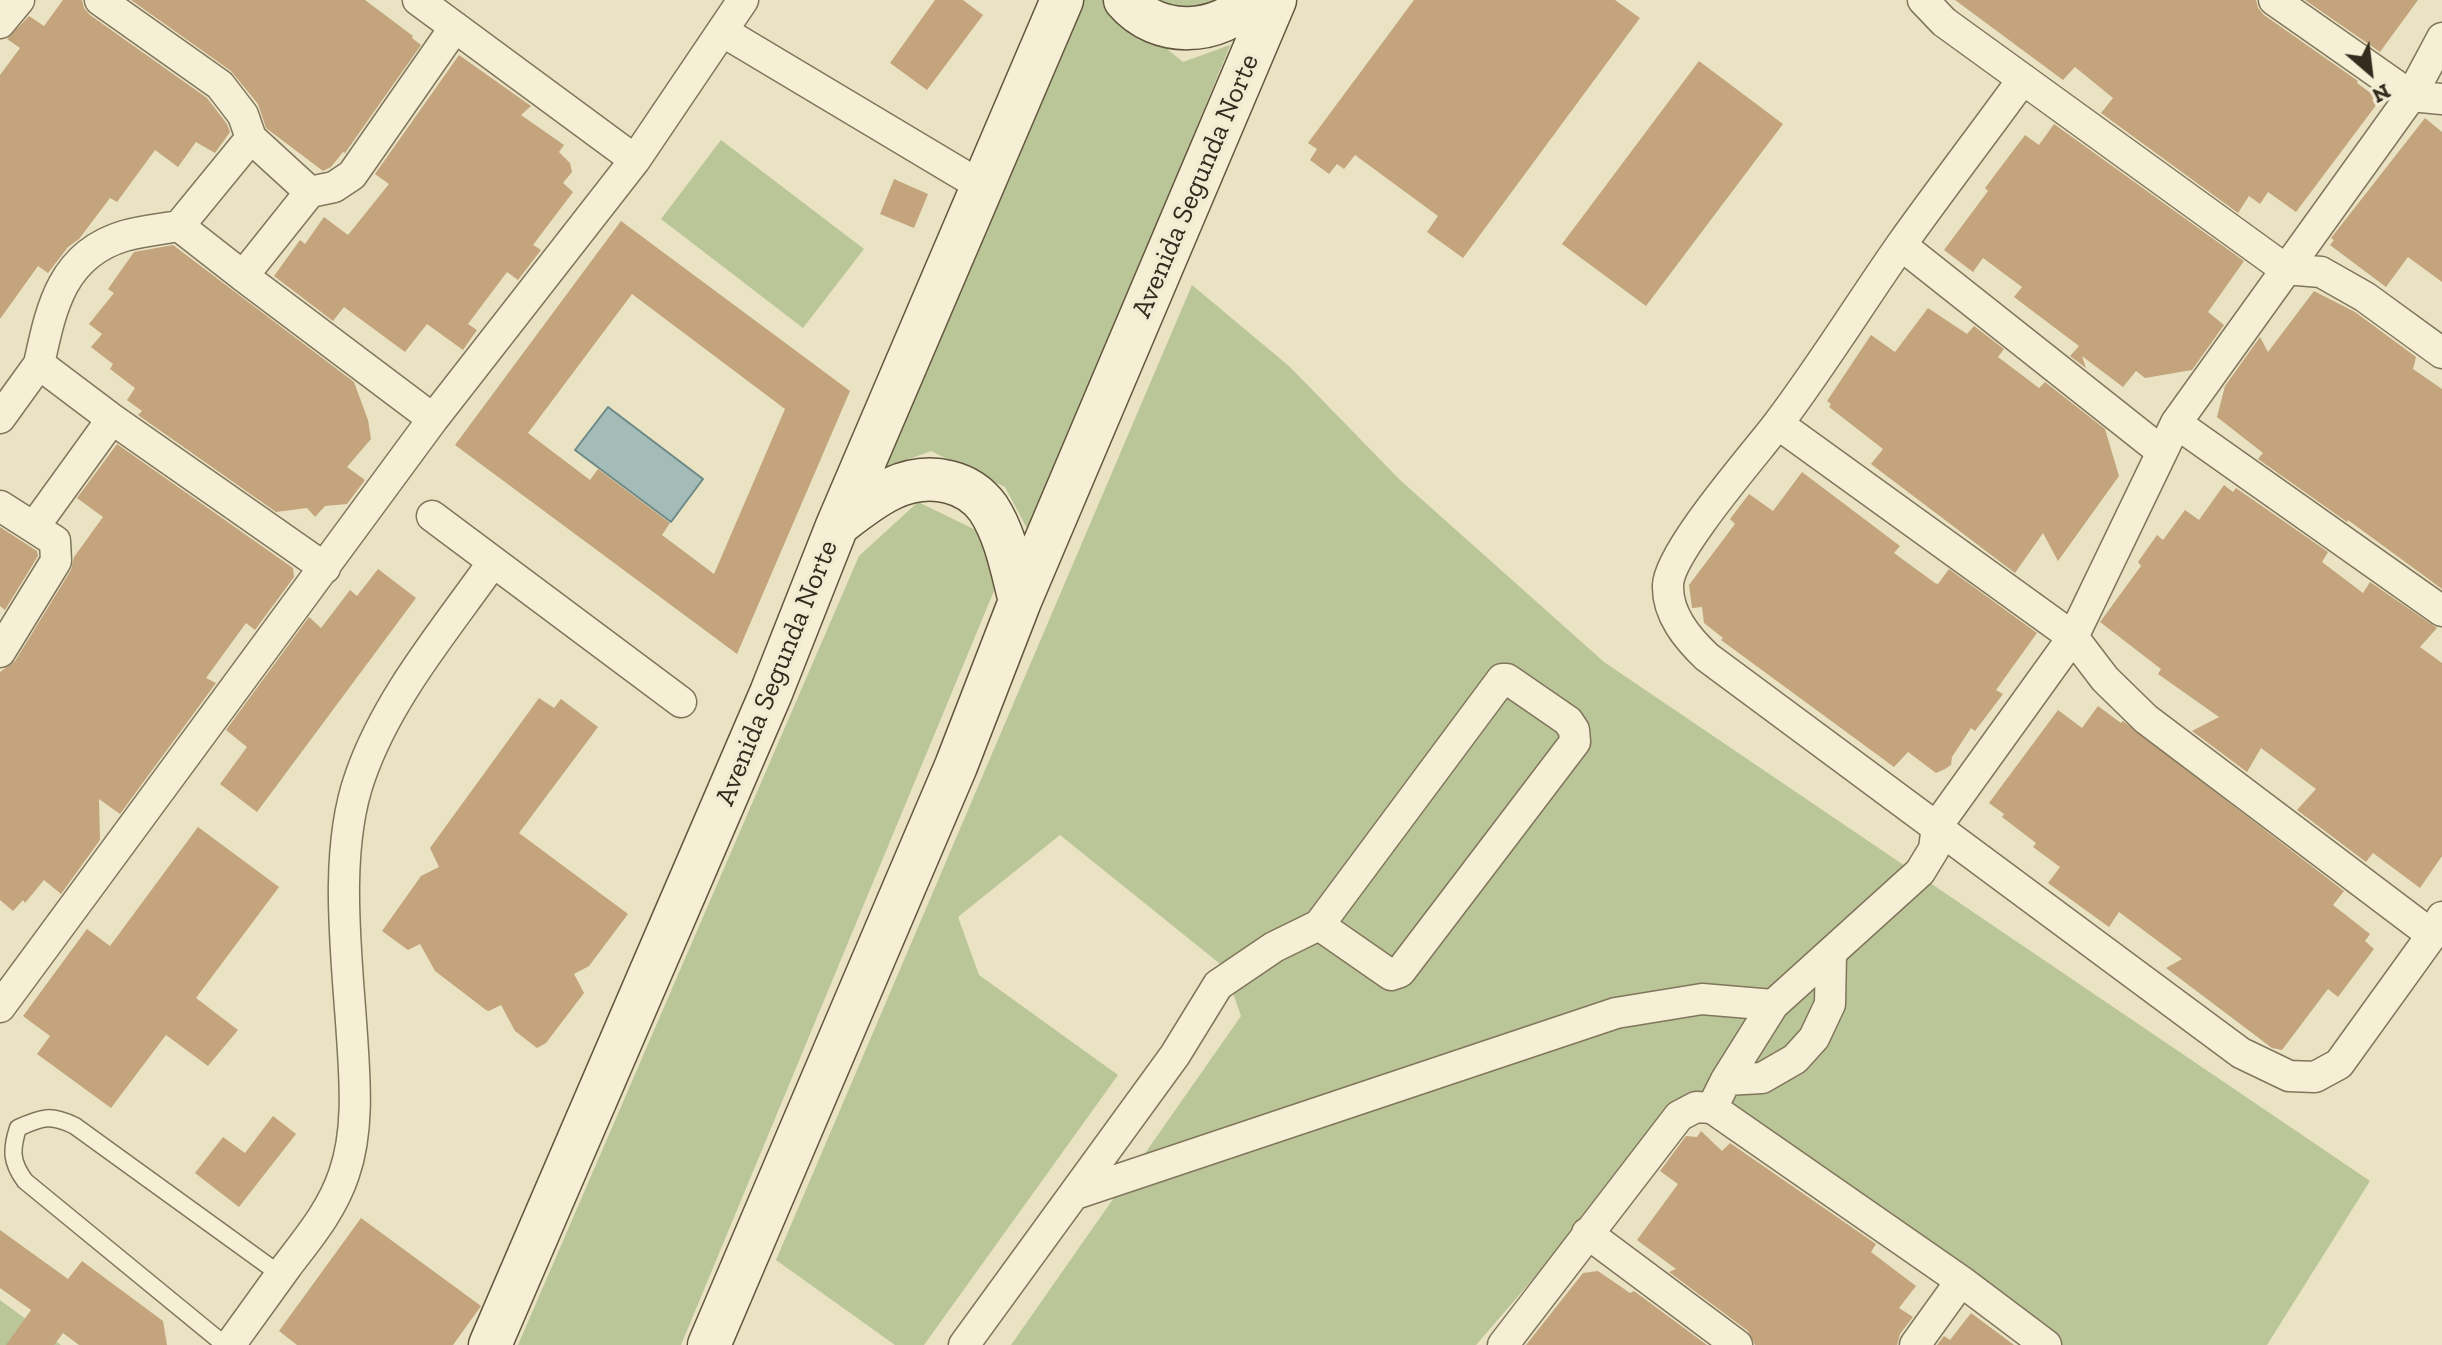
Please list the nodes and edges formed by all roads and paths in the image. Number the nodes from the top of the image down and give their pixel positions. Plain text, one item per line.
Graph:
1 (19, 0) edge
2 (100, 0) edge
3 (418, 0) edge
4 (743, 0) edge
5 (1062, 0) edge
6 (1125, 0) edge
7 (1252, 0) edge
8 (1275, 0) edge
9 (1923, 0) edge
10 (2274, 0) edge
11 (0, 23) edge
12 (455, 27) junction
13 (722, 31) junction
14 (2442, 38) edge
15 (2023, 79) junction
16 (2411, 96) junction
17 (2442, 99) edge
18 (251, 138) junction
19 (635, 160) junction
20 (983, 187) junction
21 (310, 192) junction
22 (179, 226) junction
23 (1901, 245) junction
24 (2285, 269) junction
25 (243, 276) junction
26 (2442, 353) edge
27 (39, 364) junction
28 (0, 418) edge
29 (112, 419) junction
30 (433, 419) junction
31 (2176, 423) junction
32 (1778, 424) junction
33 (2161, 451) junction
34 (0, 506) edge
35 (432, 516) dead end
36 (837, 526) junction
37 (34, 527) junction
38 (493, 562) junction
39 (325, 568) junction
40 (1020, 601) junction
41 (2442, 611) edge
42 (2073, 637) junction
43 (0, 652) edge
44 (681, 702) dead end
45 (1937, 826) junction
46 (1319, 925) junction
47 (2437, 926) edge
48 (1831, 953) junction
49 (5, 988) edge
50 (1773, 1005) junction
51 (1726, 1080) junction
52 (1712, 1108) junction
53 (1075, 1194) junction
54 (1587, 1233) junction
55 (281, 1275) junction
56 (1961, 1281) junction
57 (227, 1345) edge
58 (490, 1345) edge
59 (709, 1345) edge
60 (964, 1345) edge
61 (1503, 1345) edge
62 (1737, 1345) edge
63 (1915, 1345) edge
64 (2046, 1345) edge

1 - 11 street
2 - 18 street
3 - 12 street
4 - 13 street
5 - 20 main road, Avenida Segunda Norte
6 - 7 main road
8 - 40 main road, Avenida Segunda Norte
9 - 15 street
10 - 16 street
12 - 19 street
12 - 21 street
13 - 19 street
13 - 20 street
14 - 16 street
15 - 23 street
15 - 24 street
16 - 17 street
16 - 24 street
18 - 21 street
18 - 22 street
19 - 30 street
20 - 36 main road, Avenida Segunda Norte
21 - 25 street
22 - 25 street
22 - 27 street
23 - 32 street
23 - 33 street
24 - 26 street
24 - 31 street
25 - 30 street
27 - 28 street
27 - 29 street
29 - 37 street
29 - 39 street
30 - 39 street
31 - 33 street
31 - 41 street
32 - 42 street
32 - 45 street
33 - 42 street
34 - 37 street
35 - 38 street
36 - 40 main road
36 - 58 main road, Avenida Segunda Norte
37 - 43 street
38 - 44 street
38 - 55 street
39 - 49 street
40 - 59 main road, Avenida Segunda Norte
42 - 45 street
42 - 47 street
45 - 47 street
45 - 48 street
46 - 46 street
46 - 53 street
48 - 50 street
48 - 51 street
50 - 51 street
50 - 53 street
51 - 52 street
52 - 54 street
52 - 56 street
53 - 60 street
54 - 61 street
54 - 62 street
55 - 57 street
55 - 57 lane
56 - 63 street
56 - 64 street

